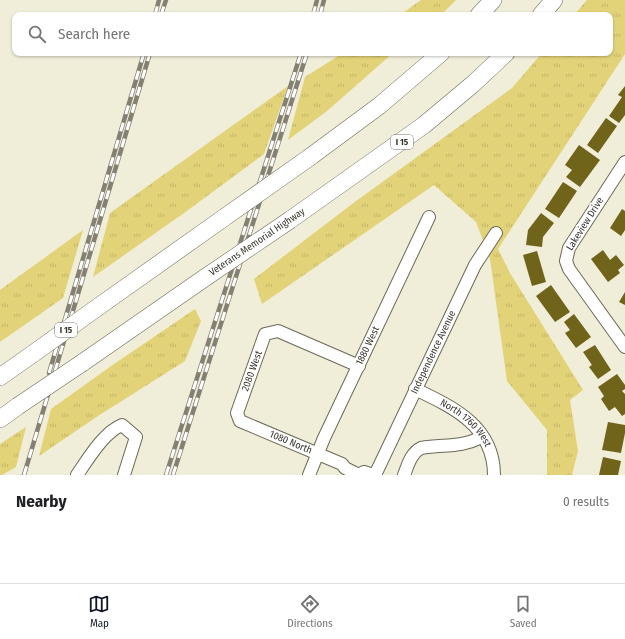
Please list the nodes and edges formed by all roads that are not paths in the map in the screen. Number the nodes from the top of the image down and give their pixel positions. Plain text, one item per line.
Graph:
1 (493, 0) edge
2 (554, 0) edge
3 (482, 12) edge
4 (544, 12) edge
5 (437, 56) edge
6 (503, 56) edge
7 (625, 162) edge
8 (429, 217) dead end
9 (496, 233) dead end
10 (625, 347) edge
11 (359, 366) junction
12 (0, 377) edge
13 (415, 389) junction
14 (0, 419) edge
15 (240, 421) joint
16 (482, 438) junction
17 (318, 453) junction
18 (371, 474) edge
19 (77, 475) edge
20 (124, 475) edge
21 (309, 475) edge
22 (404, 475) edge
23 (494, 475) edge

1 - 3 highway
2 - 4 highway
5 - 12 highway, I 15, bridge
6 - 14 highway, Veterans Memorial Highway / I 15, bridge
7 - 10 street, Lakeview Drive
8 - 11 street, 1880 West
9 - 13 street, Independence Avenue
11 - 15 street, 2080 West
11 - 17 street, 1880 West
13 - 16 street, North 1760 West
13 - 18 street, Independence Avenue
15 - 17 street, 1080 North
16 - 22 street
16 - 23 street, North 1760 West
17 - 18 street, 1080 North
17 - 21 street, 1880 West
19 - 20 street

